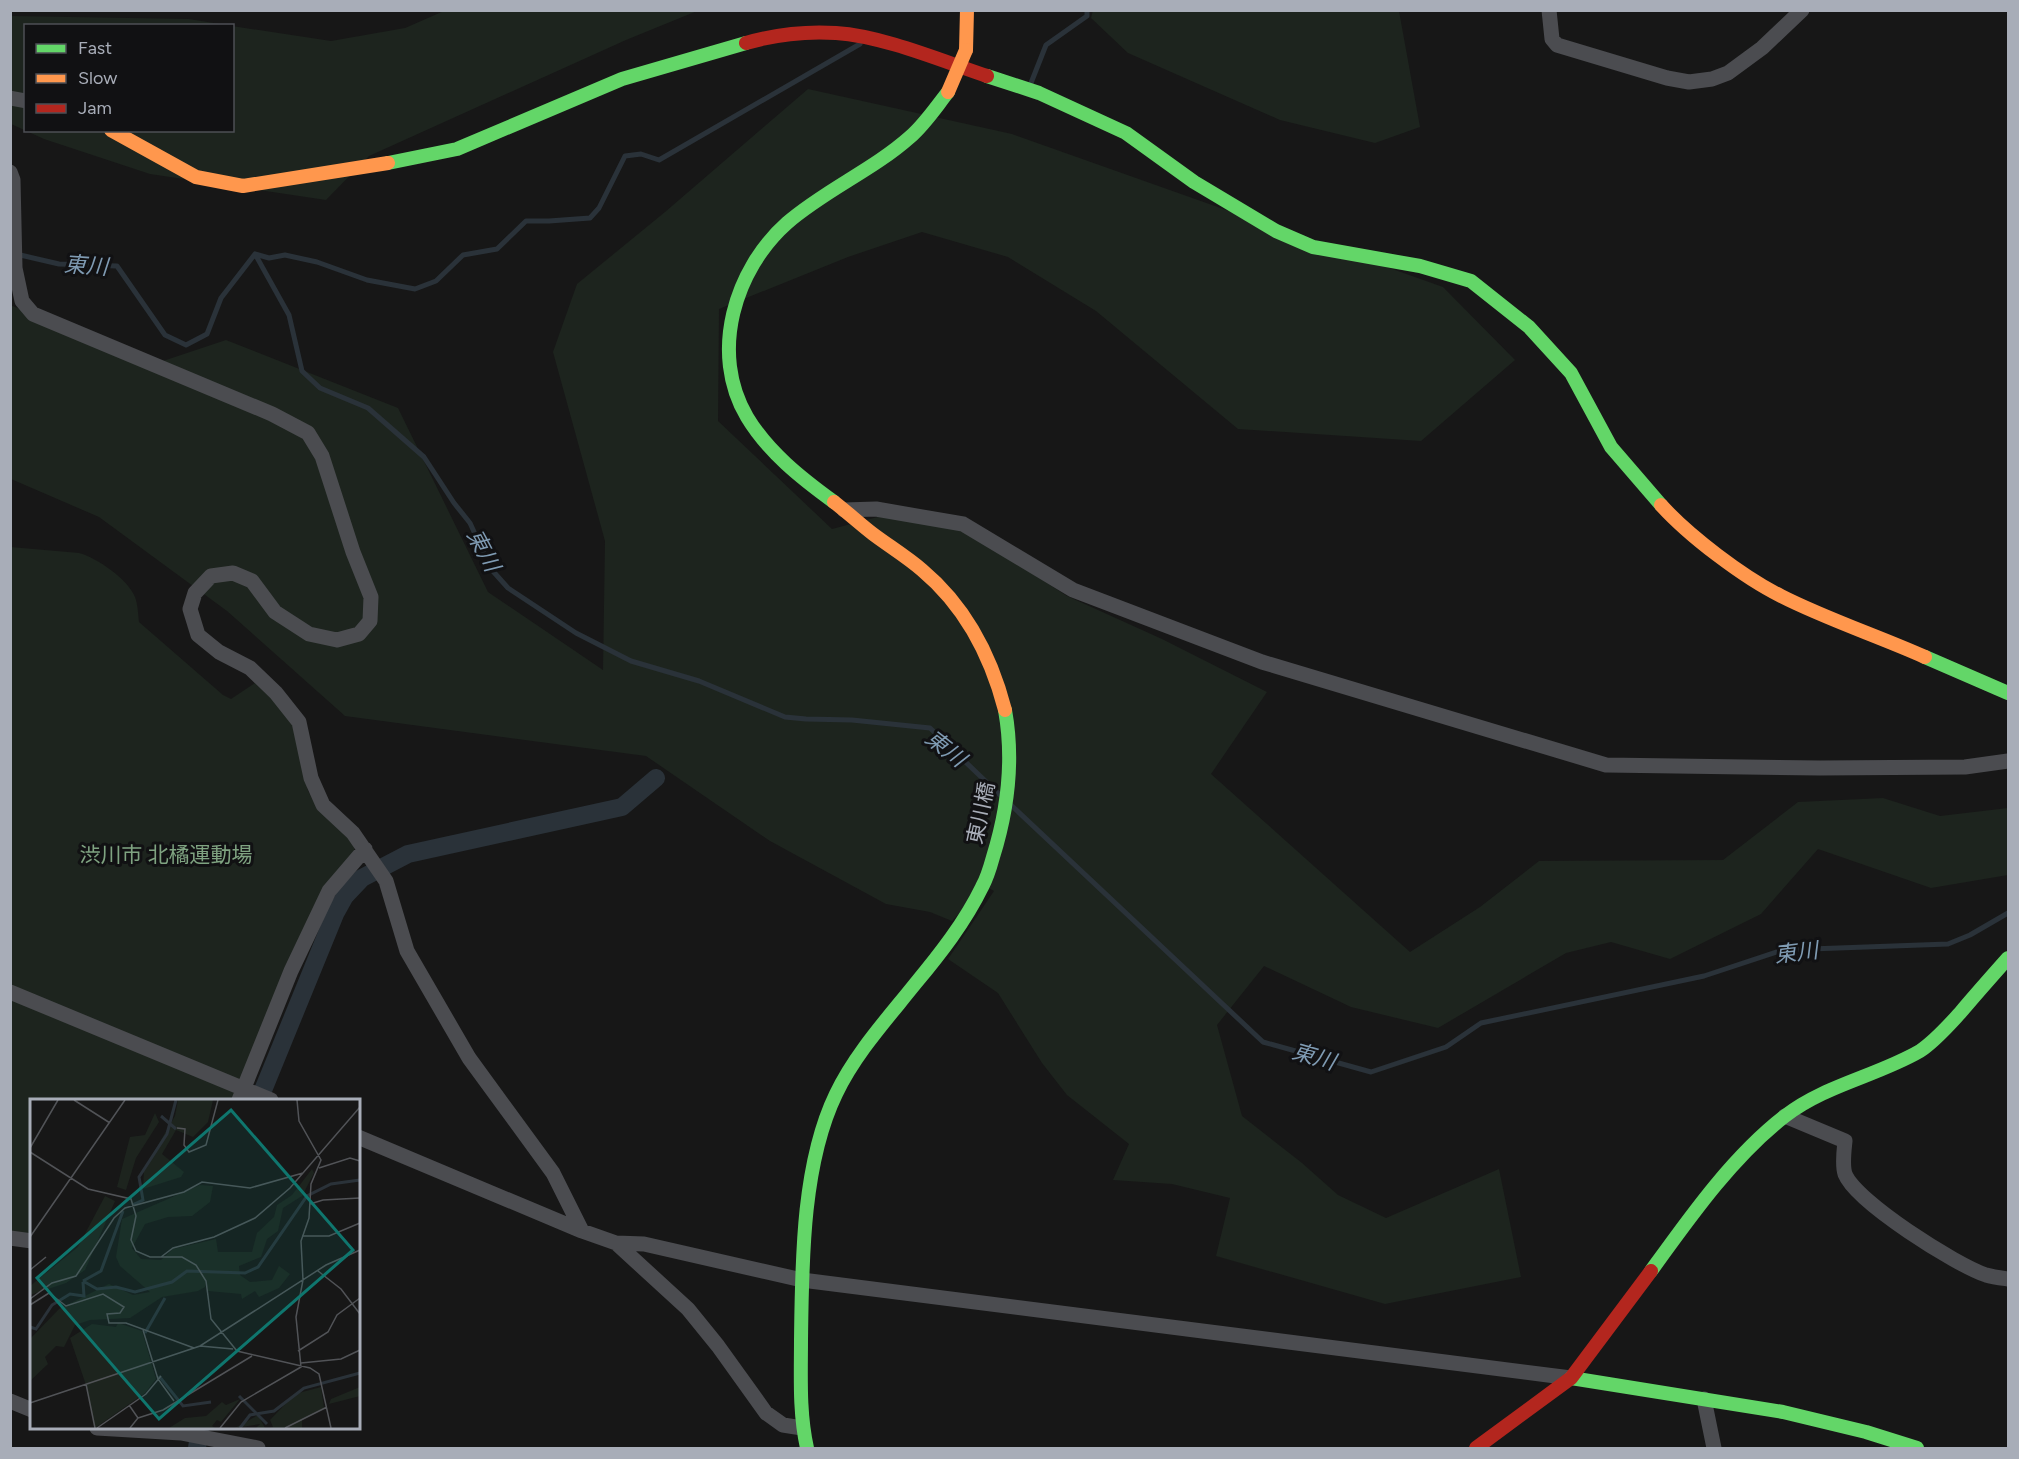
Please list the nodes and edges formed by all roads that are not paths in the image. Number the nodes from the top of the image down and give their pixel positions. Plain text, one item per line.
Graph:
1 (967, 10) edge
2 (1549, 10) edge
3 (1802, 10) edge
4 (115, 132) edge
5 (10, 172) edge
6 (844, 510) junction
7 (2008, 693) edge
8 (2008, 761) edge
9 (368, 852) junction
10 (2006, 965) edge
11 (10, 992) edge
12 (244, 1094) edge
13 (263, 1099) edge
14 (1785, 1116) junction
15 (360, 1138) edge
16 (582, 1231) junction
17 (10, 1238) edge
18 (30, 1241) edge
19 (616, 1243) junction
20 (2008, 1279) edge
21 (802, 1281) junction
22 (1571, 1378) junction
23 (1704, 1399) junction
24 (10, 1401) edge
25 (30, 1409) edge
26 (802, 1428) junction
27 (139, 1429) edge
28 (181, 1430) edge
29 (258, 1449) edge
30 (807, 1449) edge
31 (1476, 1449) edge
32 (1713, 1449) edge
33 (1917, 1449) edge

1 - 6 street, 東川橋, bridge
2 - 3 street
4 - 7 street
5 - 9 street
6 - 8 street
6 - 21 street, 東川橋
9 - 12 street
9 - 16 street
10 - 14 street
11 - 12 street
12 - 13 street
14 - 20 street
14 - 22 street
15 - 16 street
16 - 19 street
17 - 18 street
19 - 21 street
19 - 26 street
21 - 22 street
21 - 26 street, 東川橋
22 - 23 street
22 - 31 street
23 - 32 street
23 - 33 street
24 - 25 street
26 - 30 street, 東川橋
27 - 28 street
28 - 29 street

